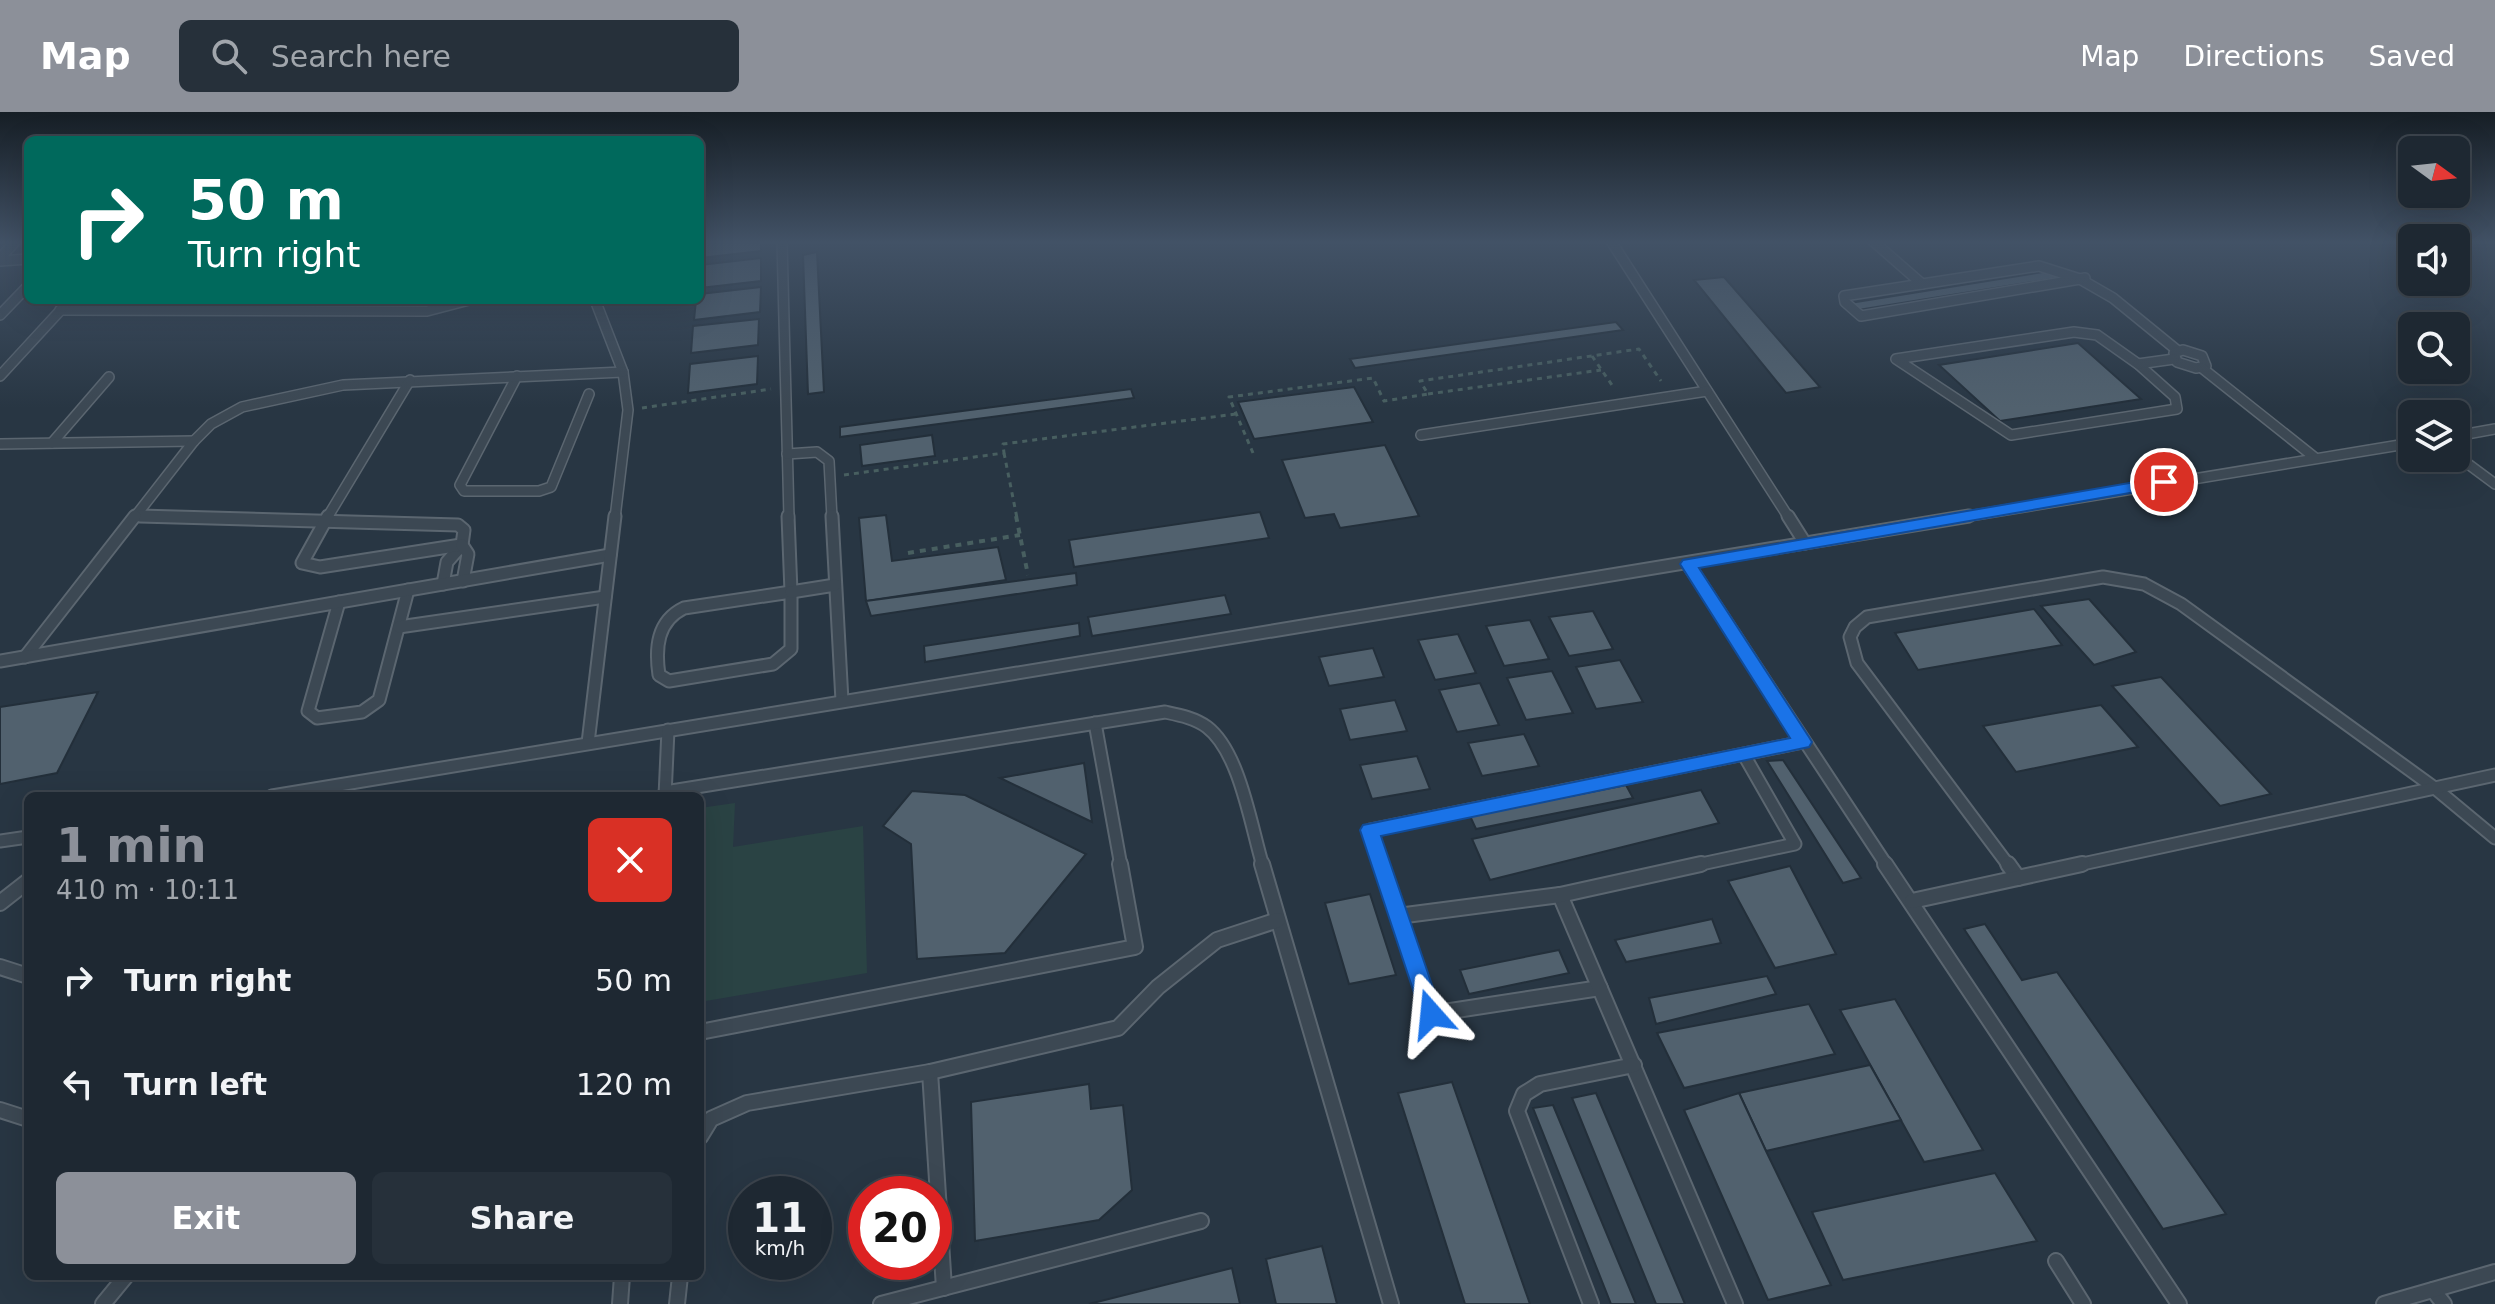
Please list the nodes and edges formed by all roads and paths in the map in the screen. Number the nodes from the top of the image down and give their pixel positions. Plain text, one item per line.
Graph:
1 (18, 297) edge
2 (783, 297) edge
3 (1647, 297) edge
4 (1844, 297) edge
5 (1975, 297) edge
6 (2107, 297) edge
7 (66, 304) edge
8 (150, 304) edge
9 (462, 304) edge
10 (597, 304) edge
11 (60, 310) junction
12 (144, 311) junction
13 (0, 315) edge
14 (2176, 355) junction
15 (1591, 356) junction
16 (2138, 364) junction
17 (2202, 368) junction
18 (1601, 370) junction
19 (623, 372) junction
20 (0, 376) edge
21 (517, 376) junction
22 (109, 377) dead end
23 (410, 380) junction
24 (785, 387) junction
25 (1707, 391) junction
26 (589, 394) dead end
27 (1428, 394) junction
28 (1672, 396) junction
29 (1625, 403) junction
30 (628, 410) junction
31 (1236, 414) junction
32 (2495, 429) edge
33 (2470, 433) edge
34 (1421, 435) dead end
35 (194, 441) junction
36 (52, 443) junction
37 (0, 444) edge
38 (2398, 445) edge
39 (1004, 453) junction
40 (1253, 453) dead end
41 (787, 454) junction
42 (2314, 457) junction
43 (2470, 465) edge
44 (830, 477) junction
45 (2495, 484) edge
46 (136, 516) junction
47 (325, 520) junction
48 (1020, 535) junction
49 (1805, 543) junction
50 (462, 545) junction
51 (908, 553) dead end
52 (610, 555) junction
53 (1688, 564) junction
54 (1028, 575) dead end
55 (463, 581) junction
56 (443, 584) junction
57 (835, 585) junction
58 (408, 590) junction
59 (790, 592) junction
60 (605, 597) junction
61 (339, 602) junction
62 (399, 627) junction
63 (25, 657) junction
64 (0, 661) edge
65 (842, 701) junction
66 (1095, 723) junction
67 (668, 730) junction
68 (1803, 742) junction
69 (588, 743) junction
70 (1744, 755) junction
71 (2495, 775) edge
72 (2436, 789) junction
73 (297, 792) edge
74 (665, 792) edge
75 (677, 792) edge
76 (24, 838) edge
77 (2495, 838) edge
78 (0, 841) edge
79 (2018, 878) junction
80 (24, 884) edge
81 (1560, 895) junction
82 (1912, 901) junction
83 (0, 903) edge
84 (1398, 916) junction
85 (1278, 920) junction
86 (0, 967) edge
87 (24, 975) edge
88 (1600, 988) junction
89 (704, 1031) edge
90 (1634, 1065) junction
91 (930, 1072) junction
92 (0, 1110) edge
93 (24, 1118) edge
94 (704, 1130) edge
95 (1201, 1221) dead end
96 (2056, 1261) dead end
97 (2495, 1272) edge
98 (123, 1280) edge
99 (622, 1280) edge
100 (680, 1280) edge
101 (944, 1288) junction
102 (2433, 1290) junction
103 (103, 1304) edge
104 (620, 1304) edge
105 (677, 1304) edge
106 (881, 1304) edge
107 (1391, 1304) edge
108 (1591, 1304) edge
109 (1735, 1304) edge
110 (2083, 1304) edge
111 (2179, 1304) edge
112 (2384, 1304) edge
113 (2444, 1304) edge

1 - 13 lane
2 - 24 lane
3 - 25 lane
4 - 5 lane
6 - 14 lane
7 - 11 lane
8 - 12 lane
9 - 12 lane
10 - 19 lane
11 - 12 lane
11 - 20 lane
14 - 16 lane
14 - 17 lane
14 - 17 lane
15 - 18 path
15 - 27 path
15 - 28 path
16 - 16 lane
17 - 42 lane
18 - 27 path
18 - 29 path
19 - 21 lane
19 - 30 lane
21 - 23 lane
21 - 26 lane
22 - 36 lane
23 - 35 lane
23 - 47 lane
24 - 30 path
24 - 41 lane
25 - 28 lane
25 - 49 lane
27 - 31 path
28 - 29 lane
29 - 34 lane
30 - 52 lane
31 - 39 path
31 - 40 path
32 - 33 lane
35 - 36 lane
35 - 46 lane
36 - 37 lane
38 - 42 lane
39 - 44 path
39 - 48 path
41 - 44 lane
41 - 59 lane
42 - 49 lane
43 - 45 lane
44 - 57 lane
46 - 47 lane
46 - 63 lane
47 - 50 lane
47 - 50 lane
48 - 51 path
48 - 54 path
49 - 53 lane
50 - 55 lane
50 - 56 lane
52 - 55 lane
52 - 60 lane
53 - 65 lane
53 - 68 lane
55 - 56 lane
56 - 58 lane
57 - 59 lane
57 - 65 lane
58 - 61 lane
58 - 62 lane
59 - 59 lane
60 - 62 lane
60 - 69 lane
61 - 62 lane
61 - 63 lane
63 - 64 lane
65 - 67 lane
66 - 75 lane
66 - 85 lane
66 - 89 lane
67 - 69 lane
67 - 74 lane
68 - 70 lane
68 - 82 lane
69 - 73 lane
70 - 81 lane
70 - 84 lane
71 - 72 lane
72 - 77 lane
72 - 79 lane
72 - 79 lane
76 - 78 lane
79 - 82 lane
80 - 83 lane
81 - 84 lane
81 - 88 lane
82 - 111 lane
84 - 88 lane
85 - 91 lane
85 - 107 lane
86 - 87 lane
88 - 90 lane
90 - 108 lane
90 - 109 lane
91 - 94 lane
91 - 101 lane
92 - 93 lane
95 - 101 lane
96 - 110 lane
97 - 102 lane
98 - 103 lane
99 - 104 lane
100 - 105 lane
101 - 106 lane
102 - 112 lane
102 - 113 lane

